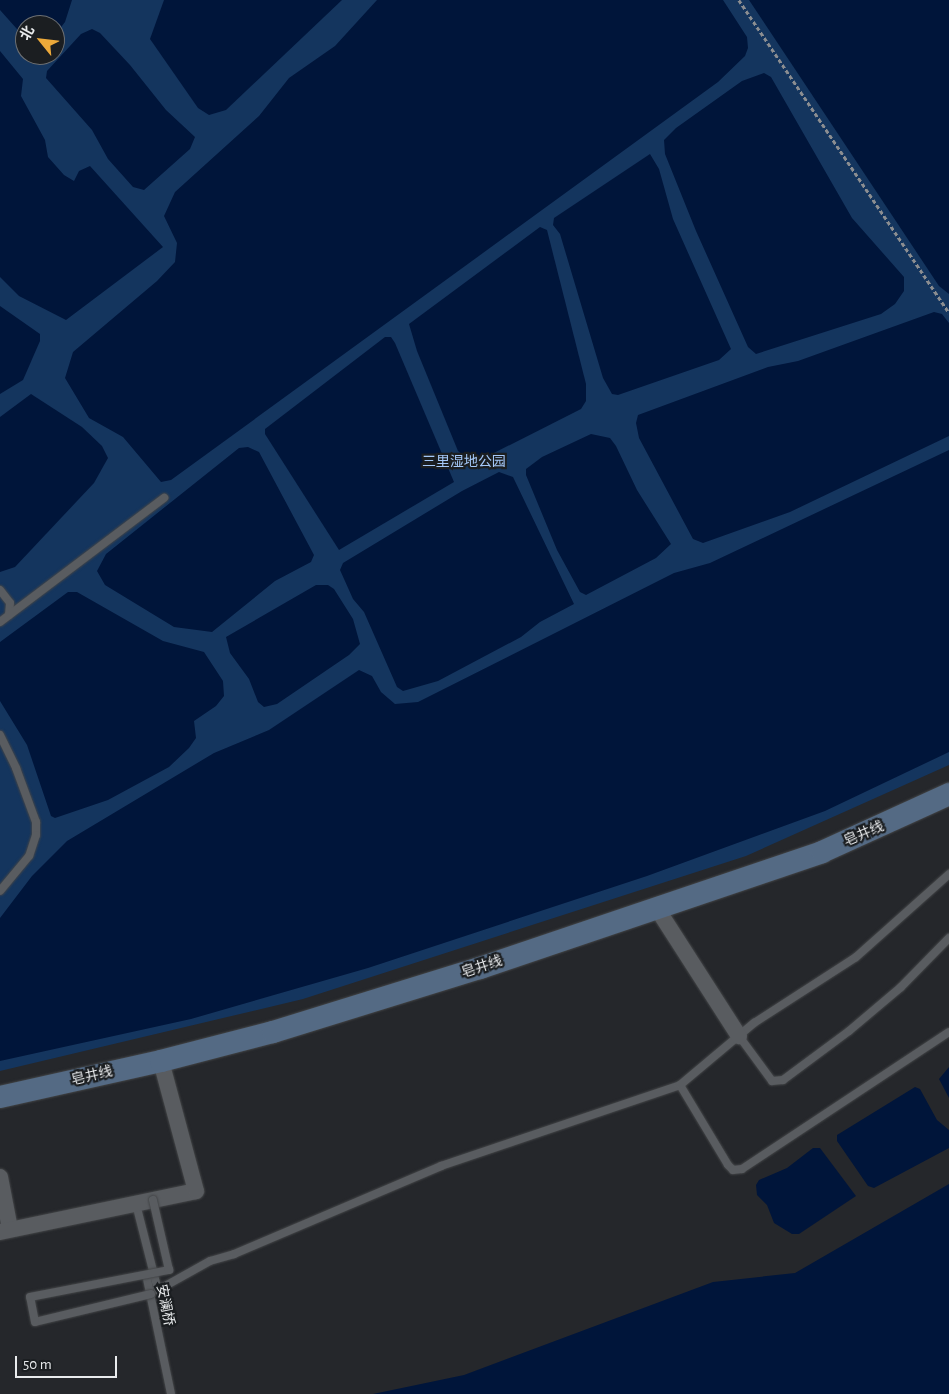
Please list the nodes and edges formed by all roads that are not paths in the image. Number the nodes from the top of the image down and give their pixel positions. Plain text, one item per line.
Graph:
1 (164, 498) dead end
2 (0, 590) edge
3 (9, 615) junction
4 (0, 622) edge
5 (0, 735) edge
6 (949, 794) edge
7 (949, 874) edge
8 (0, 891) edge
9 (658, 910) junction
10 (949, 938) edge
11 (949, 1032) edge
12 (739, 1036) junction
13 (161, 1061) junction
14 (680, 1085) junction
15 (0, 1097) edge
16 (0, 1177) edge
17 (153, 1200) junction
18 (136, 1204) junction
19 (5, 1230) edge
20 (148, 1279) dead end
21 (150, 1294) junction
22 (171, 1394) edge

1 - 3 lane
2 - 3 lane
3 - 4 lane
5 - 8 lane
6 - 9 street, 皂井线
7 - 12 lane
9 - 12 street
9 - 13 street, 皂井线
10 - 12 lane
11 - 14 lane
12 - 14 lane
13 - 15 street, 皂井线
13 - 17 street
14 - 18 lane
16 - 19 street
17 - 18 street
17 - 21 lane, bridge
18 - 19 street
20 - 21 lane, 安澜桥
21 - 22 lane, 安澜桥

